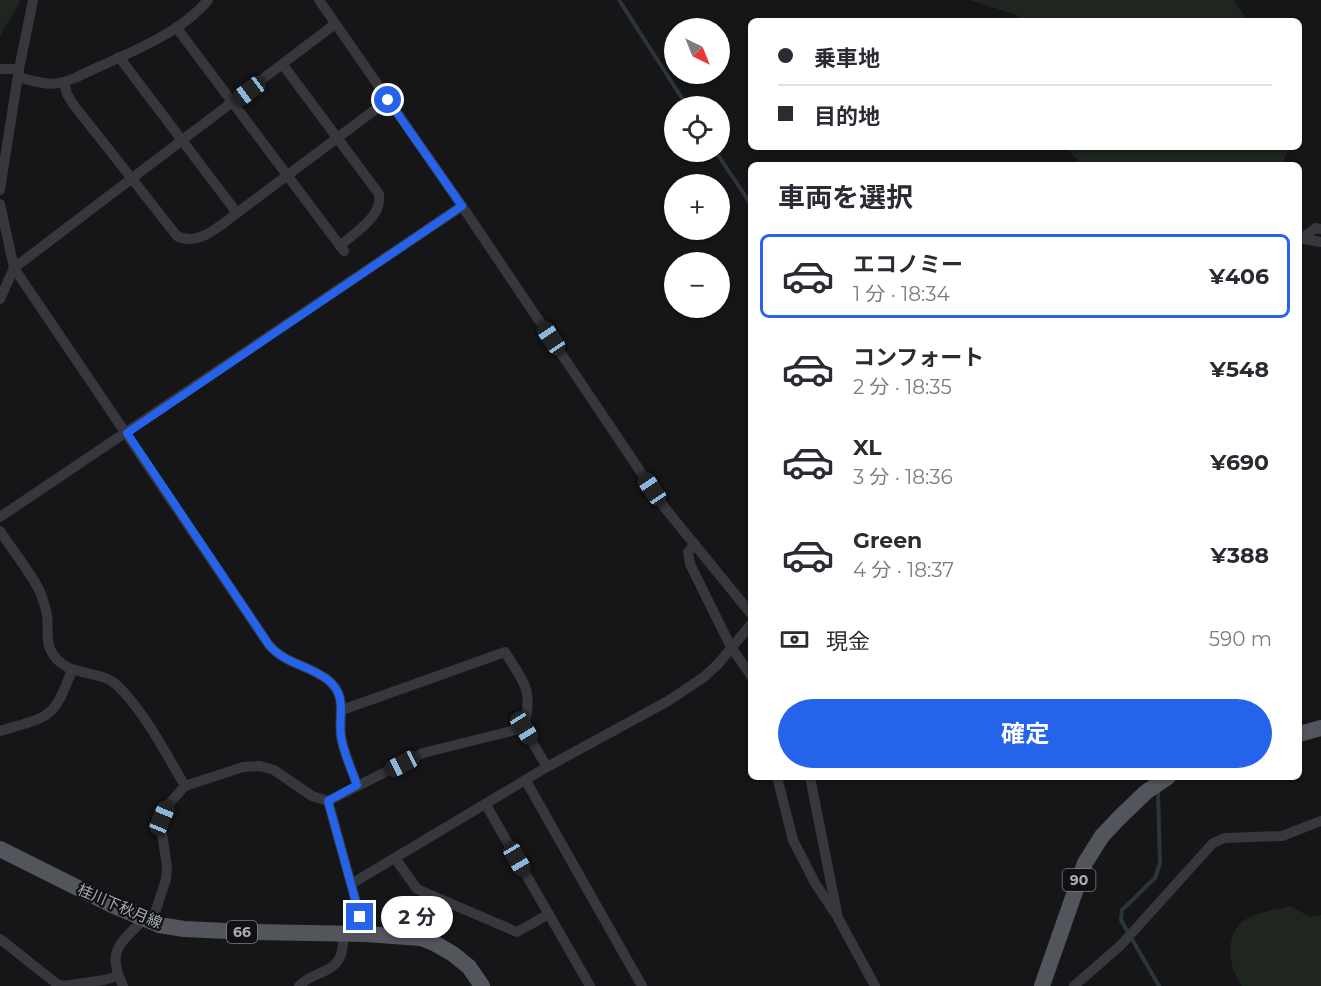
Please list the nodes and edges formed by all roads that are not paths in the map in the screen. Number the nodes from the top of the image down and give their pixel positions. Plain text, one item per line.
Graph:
1 (33, 0) edge
2 (208, 0) edge
3 (319, 0) edge
4 (335, 24) junction
5 (176, 27) junction
6 (119, 57) junction
7 (283, 66) junction
8 (0, 69) edge
9 (19, 73) junction
10 (64, 82) junction
11 (388, 100) junction
12 (233, 104) junction
13 (338, 138) junction
14 (182, 142) junction
15 (287, 176) junction
16 (133, 179) junction
17 (0, 190) edge
18 (0, 204) edge
19 (462, 206) junction
20 (237, 213) junction
21 (1321, 229) edge
22 (1302, 238) edge
23 (1302, 239) edge
24 (1321, 242) edge
25 (14, 268) junction
26 (0, 299) edge
27 (127, 433) junction
28 (0, 517) edge
29 (0, 531) edge
30 (695, 544) junction
31 (748, 610) edge
32 (748, 628) edge
33 (731, 647) junction
34 (72, 670) junction
35 (748, 670) edge
36 (342, 710) junction
37 (524, 728) junction
38 (1321, 728) edge
39 (0, 730) edge
40 (1302, 733) edge
41 (548, 767) junction
42 (778, 780) edge
43 (811, 780) edge
44 (1164, 780) edge
45 (526, 781) junction
46 (357, 785) junction
47 (184, 786) junction
48 (328, 801) junction
49 (486, 805) junction
50 (1321, 821) edge
51 (0, 849) edge
52 (395, 858) junction
53 (351, 884) junction
54 (549, 914) junction
55 (838, 918) junction
56 (148, 921) junction
57 (365, 933) junction
58 (344, 934) junction
59 (0, 939) edge
60 (120, 981) edge
61 (299, 986) edge
62 (482, 986) edge
63 (590, 986) edge
64 (642, 986) edge
65 (876, 986) edge
66 (1042, 986) edge
67 (1074, 986) edge

1 - 9 street
2 - 5 street
3 - 4 street
4 - 7 street
4 - 11 street
5 - 6 street
5 - 12 street
6 - 10 street
6 - 14 street
7 - 12 street
7 - 13 street
8 - 9 street
9 - 10 street
9 - 17 street
10 - 16 street
11 - 13 street
11 - 19 street
12 - 14 street
12 - 15 street
13 - 15 street
13 - 15 street
14 - 16 street
14 - 20 street
15 - 20 street
16 - 20 street
16 - 25 street
18 - 25 street
19 - 27 street
19 - 30 street
21 - 22 street
23 - 24 street
25 - 26 street
25 - 27 street
27 - 28 street
27 - 36 street
29 - 34 street
30 - 31 street
30 - 33 street
32 - 33 street
33 - 35 street
33 - 41 street
34 - 39 street
34 - 47 street
36 - 37 street
36 - 46 street
37 - 41 street
37 - 46 street
38 - 40 main road
41 - 45 street
42 - 55 street
43 - 55 street
44 - 66 main road, 90
45 - 49 street
45 - 64 street
46 - 48 street
47 - 48 street
47 - 56 street
48 - 53 street
49 - 52 street
49 - 54 street
50 - 67 street
51 - 56 main road, 桂川下秋月線 / 66
52 - 53 street
52 - 54 street
53 - 57 street
54 - 63 street
55 - 65 street
56 - 58 main road, 桂川下秋月線 / 66
56 - 60 street
57 - 58 main road, 桂川下秋月線 / 66
57 - 62 main road, 桂川下秋月線 / 66
58 - 61 street
59 - 60 street

